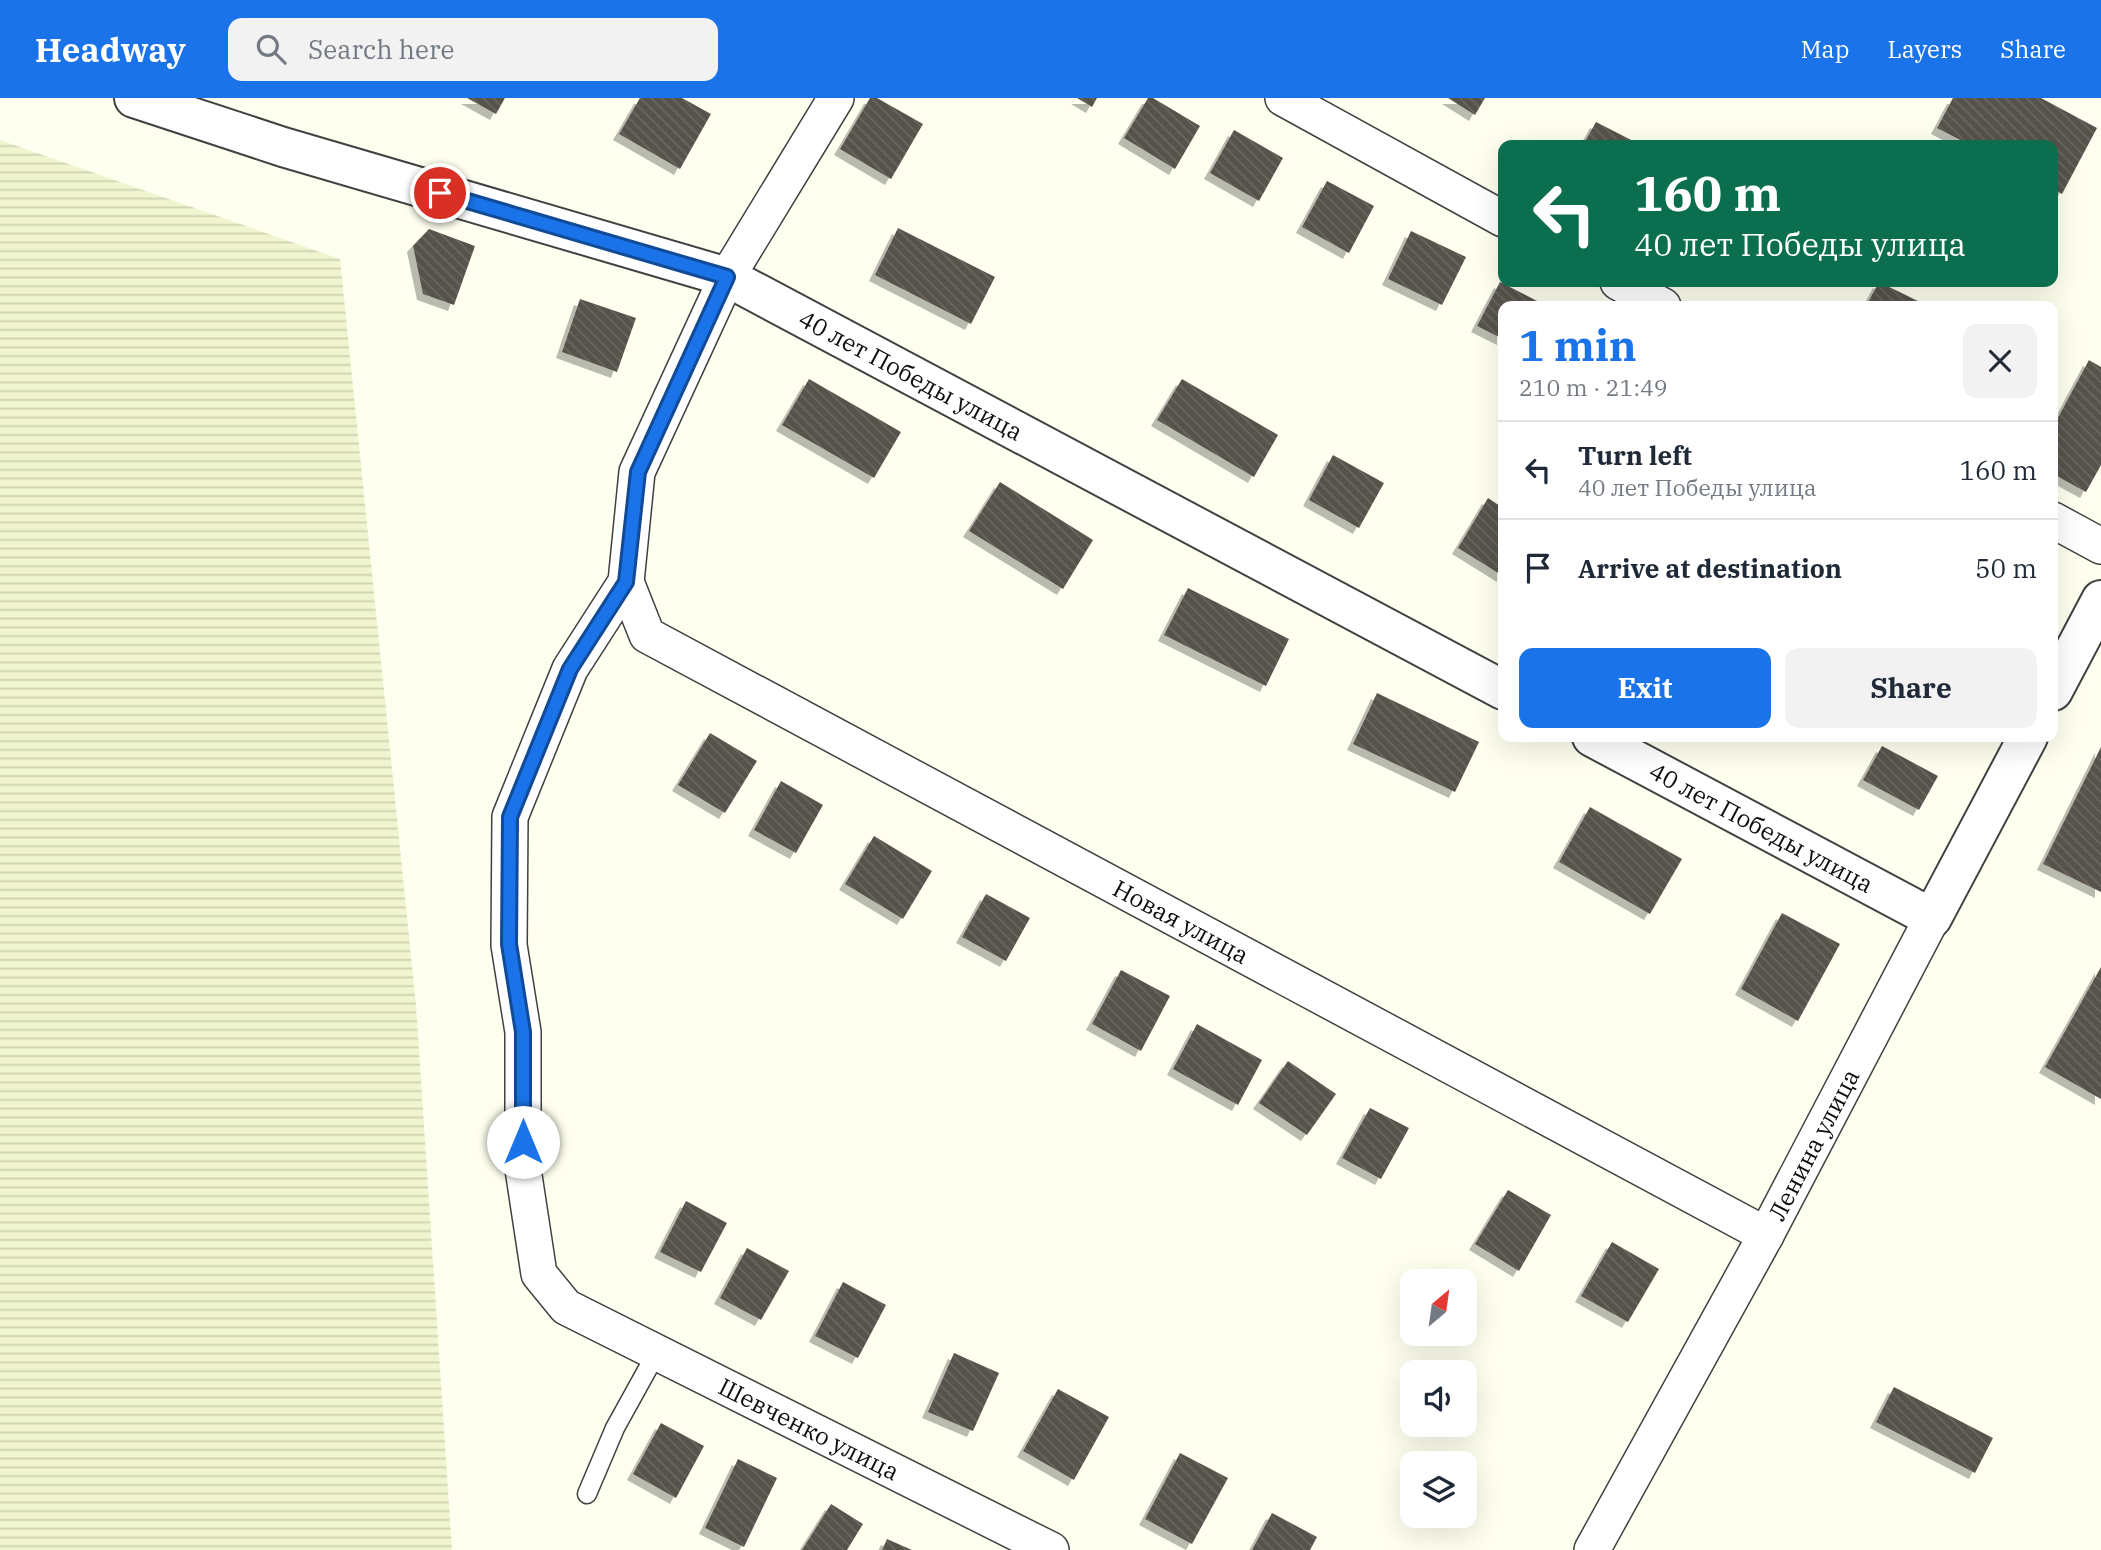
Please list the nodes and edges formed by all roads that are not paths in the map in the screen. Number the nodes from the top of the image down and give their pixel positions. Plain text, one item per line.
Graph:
1 (134, 98) edge
2 (835, 98) edge
3 (1283, 98) edge
4 (1498, 216) edge
5 (727, 277) junction
6 (1627, 287) edge
7 (1654, 301) edge
8 (2058, 523) edge
9 (2101, 546) edge
10 (626, 582) junction
11 (2101, 600) edge
12 (2058, 682) edge
13 (1498, 687) edge
14 (1601, 742) edge
15 (2025, 742) edge
16 (1933, 918) junction
17 (1766, 1235) junction
18 (657, 1352) junction
19 (587, 1494) dead end
20 (1604, 1546) edge
21 (1051, 1550) edge

1 - 5 street, 40 лет Победы улица
2 - 5 street
3 - 4 street
5 - 10 street
5 - 13 street, 40 лет Победы улица
6 - 7 street
8 - 9 street
10 - 17 street, Новая улица
10 - 18 street, Шевченко улица
11 - 12 street
14 - 16 street, 40 лет Победы улица
15 - 16 street, Ленина улица
16 - 17 street, Ленина улица
17 - 20 street, Ленина улица
18 - 19 lane
18 - 21 street, Шевченко улица

